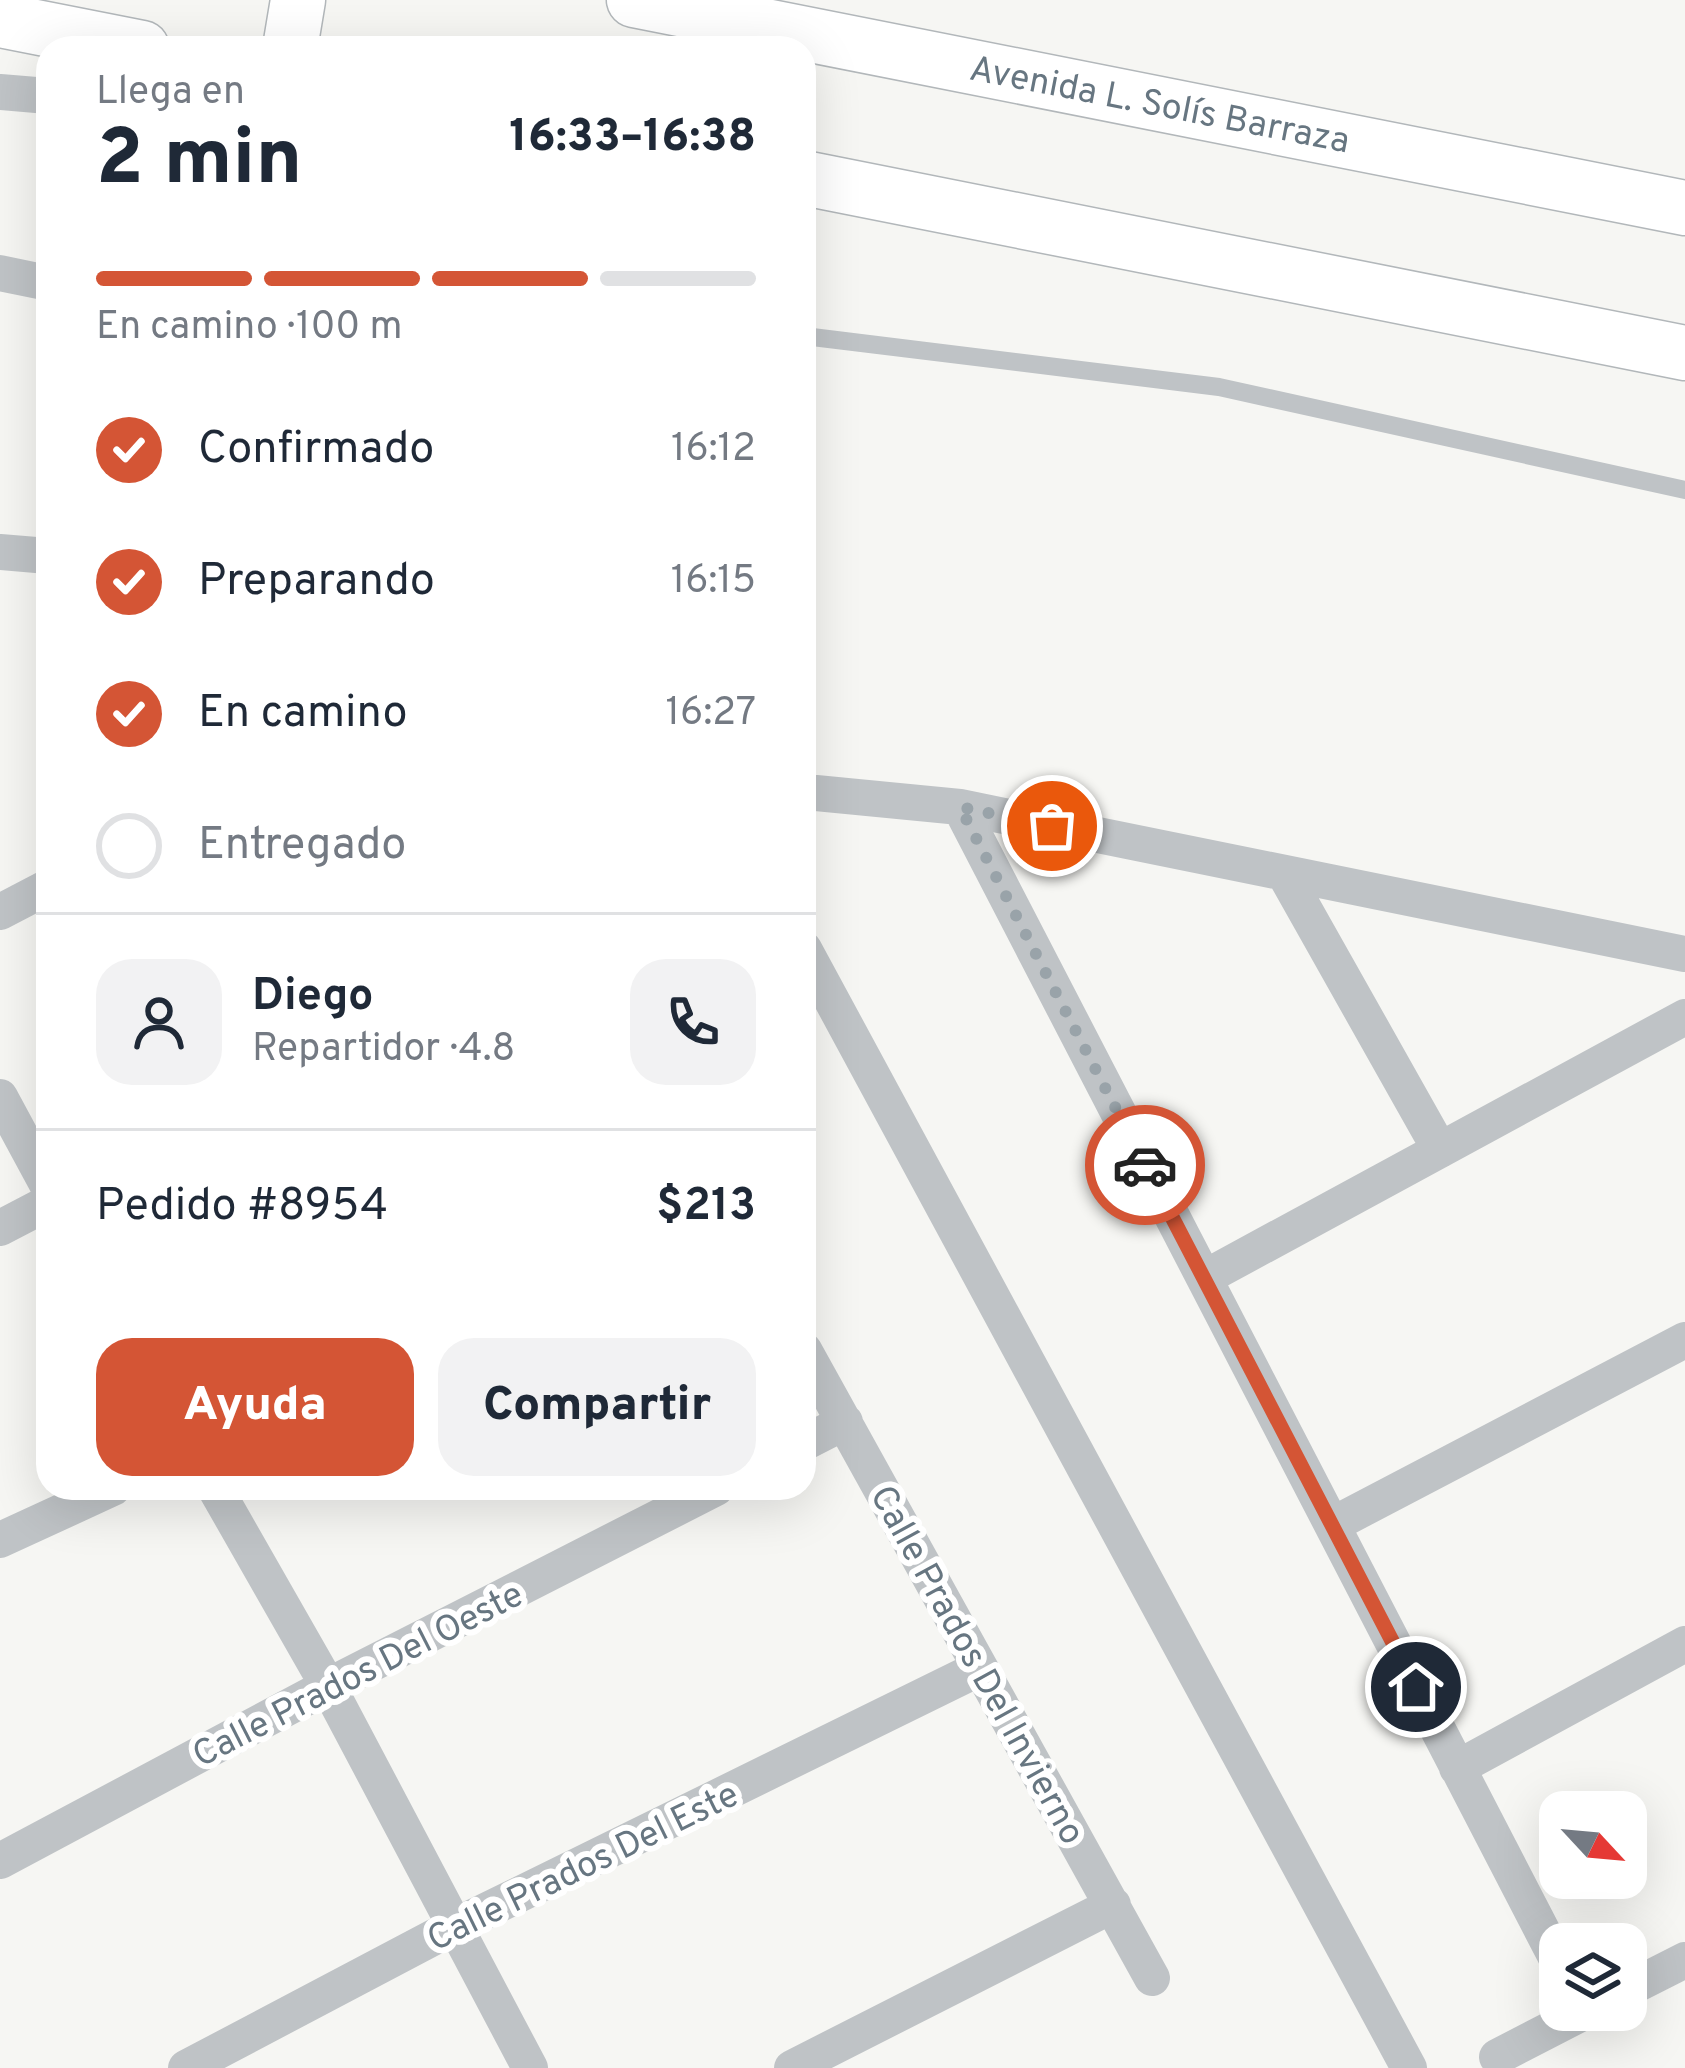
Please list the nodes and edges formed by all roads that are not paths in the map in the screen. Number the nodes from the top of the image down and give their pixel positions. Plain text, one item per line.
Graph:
1 (298, 0) edge
2 (634, 0) edge
3 (0, 20) edge
4 (81, 36) edge
5 (292, 36) edge
6 (816, 36) edge
7 (816, 36) edge
8 (0, 92) edge
9 (36, 95) edge
10 (816, 180) edge
11 (1685, 208) edge
12 (0, 273) edge
13 (36, 280) edge
14 (816, 337) edge
15 (1685, 353) edge
16 (1685, 490) edge
17 (0, 552) edge
18 (36, 555) edge
19 (817, 793) dead end
20 (960, 807) junction
21 (1284, 873) junction
22 (36, 892) edge
23 (0, 912) edge
24 (1685, 954) edge
25 (816, 972) edge
26 (1685, 1017) edge
27 (0, 1096) edge
28 (1440, 1150) junction
29 (36, 1164) edge
30 (36, 1209) edge
31 (0, 1228) edge
32 (1204, 1278) junction
33 (1685, 1340) edge
34 (816, 1371) edge
35 (845, 1422) junction
36 (816, 1437) edge
37 (87, 1500) edge
38 (221, 1500) edge
39 (692, 1500) edge
40 (1332, 1525) junction
41 (0, 1540) edge
42 (1685, 1644) edge
43 (980, 1668) junction
44 (328, 1686) junction
45 (1457, 1768) junction
46 (0, 1861) edge
47 (1113, 1905) junction
48 (457, 1925) junction
49 (1539, 1925) edge
50 (1685, 1960) edge
51 (1152, 1978) dead end
52 (1647, 1979) edge
53 (1546, 2031) edge
54 (1496, 2057) dead end
55 (187, 2068) edge
56 (530, 2068) edge
57 (792, 2068) edge
58 (1408, 2068) edge

1 - 5 main road
2 - 7 main road, Avenida L. Solís Barraza
3 - 4 main road
6 - 11 main road, Avenida L. Solís Barraza
8 - 9 street
10 - 15 main road
12 - 13 street
14 - 16 lane
17 - 18 street
19 - 20 street
20 - 21 street
20 - 32 street
21 - 24 street
21 - 28 street
22 - 23 street
25 - 58 street
26 - 28 street
27 - 29 street
28 - 32 street
30 - 31 street
32 - 40 street
33 - 40 street
34 - 35 street, Calle Prados Del Invierno
35 - 36 street
35 - 43 street, Calle Prados Del Invierno
37 - 41 street
38 - 44 street
39 - 44 street, Calle Prados Del Oeste
40 - 45 street
42 - 45 street
43 - 47 street, Calle Prados Del Invierno
43 - 48 street, Calle Prados Del Este
44 - 46 street, Calle Prados Del Oeste
44 - 48 street
45 - 49 street
47 - 51 street, Calle Prados Del Invierno
47 - 57 street
48 - 55 street, Calle Prados Del Este
48 - 56 street
50 - 52 street
53 - 54 street

